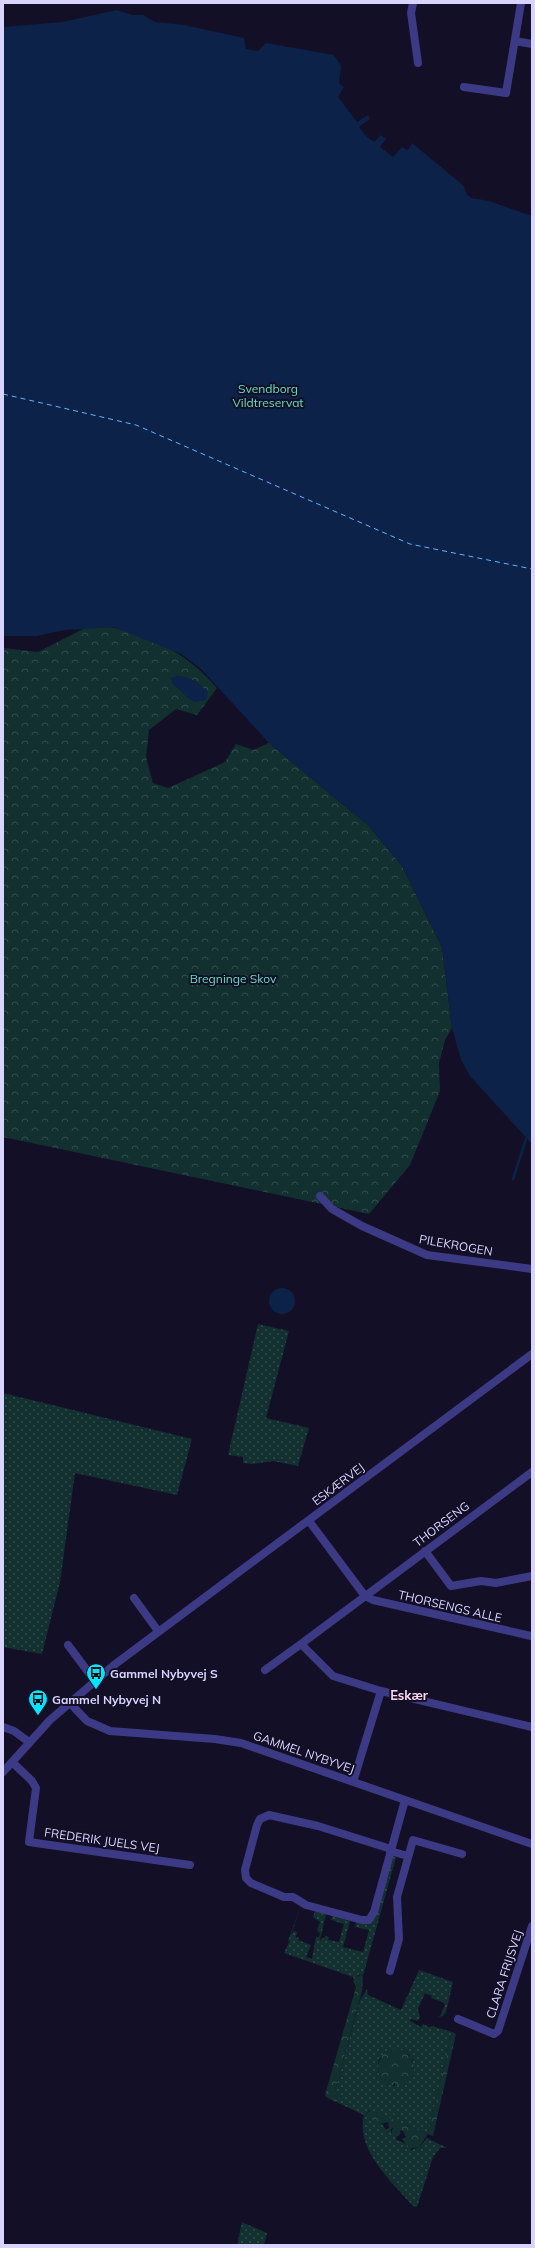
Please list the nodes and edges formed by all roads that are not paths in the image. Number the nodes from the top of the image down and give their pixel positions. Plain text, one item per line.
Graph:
1 (413, 3) edge
2 (520, 3) edge
3 (515, 41) junction
4 (532, 44) edge
5 (418, 63) dead end
6 (464, 87) dead end
7 (320, 1196) dead end
8 (532, 1269) edge
9 (532, 1354) edge
10 (532, 1472) edge
11 (309, 1521) junction
12 (425, 1551) junction
13 (532, 1576) edge
14 (365, 1596) junction
15 (134, 1598) dead end
16 (158, 1631) junction
17 (531, 1636) edge
18 (301, 1644) junction
19 (68, 1645) dead end
20 (266, 1670) dead end
21 (95, 1681) junction
22 (382, 1691) junction
23 (69, 1702) junction
24 (3, 1727) edge
25 (532, 1727) edge
26 (29, 1742) junction
27 (12, 1762) junction
28 (3, 1772) edge
29 (354, 1782) junction
30 (405, 1800) junction
31 (532, 1844) edge
32 (390, 1850) junction
33 (462, 1854) dead end
34 (408, 1856) junction
35 (190, 1865) dead end
36 (532, 1926) edge
37 (390, 1971) dead end
38 (458, 2018) dead end

1 - 5 street
2 - 3 street
3 - 4 street
3 - 6 street
7 - 8 street, PILEKROGEN
9 - 11 street, ESKÆRVEJ
10 - 12 street, THORSENG
11 - 14 street
11 - 16 street, ESKÆRVEJ
12 - 13 street
12 - 14 street, THORSENG
14 - 17 street, THORSENGS ALLE
14 - 18 street, THORSENG
15 - 16 street
16 - 21 street, ESKÆRVEJ
18 - 20 street, THORSENG
18 - 22 street
19 - 21 street
21 - 23 street, ESKÆRVEJ
22 - 25 street
22 - 29 street
23 - 26 street, ESKÆRVEJ
23 - 29 street, GAMMEL NYBYVEJ
24 - 26 street
26 - 27 street, ESKÆRVEJ
27 - 28 street, ESKÆRVEJ
27 - 35 street, FREDERIK JUELS VEJ
29 - 30 street, GAMMEL NYBYVEJ
30 - 31 street, GAMMEL NYBYVEJ
30 - 32 street
32 - 32 street
32 - 34 street
33 - 34 street
34 - 37 street
36 - 38 street, CLARA FRIJSVEJ

